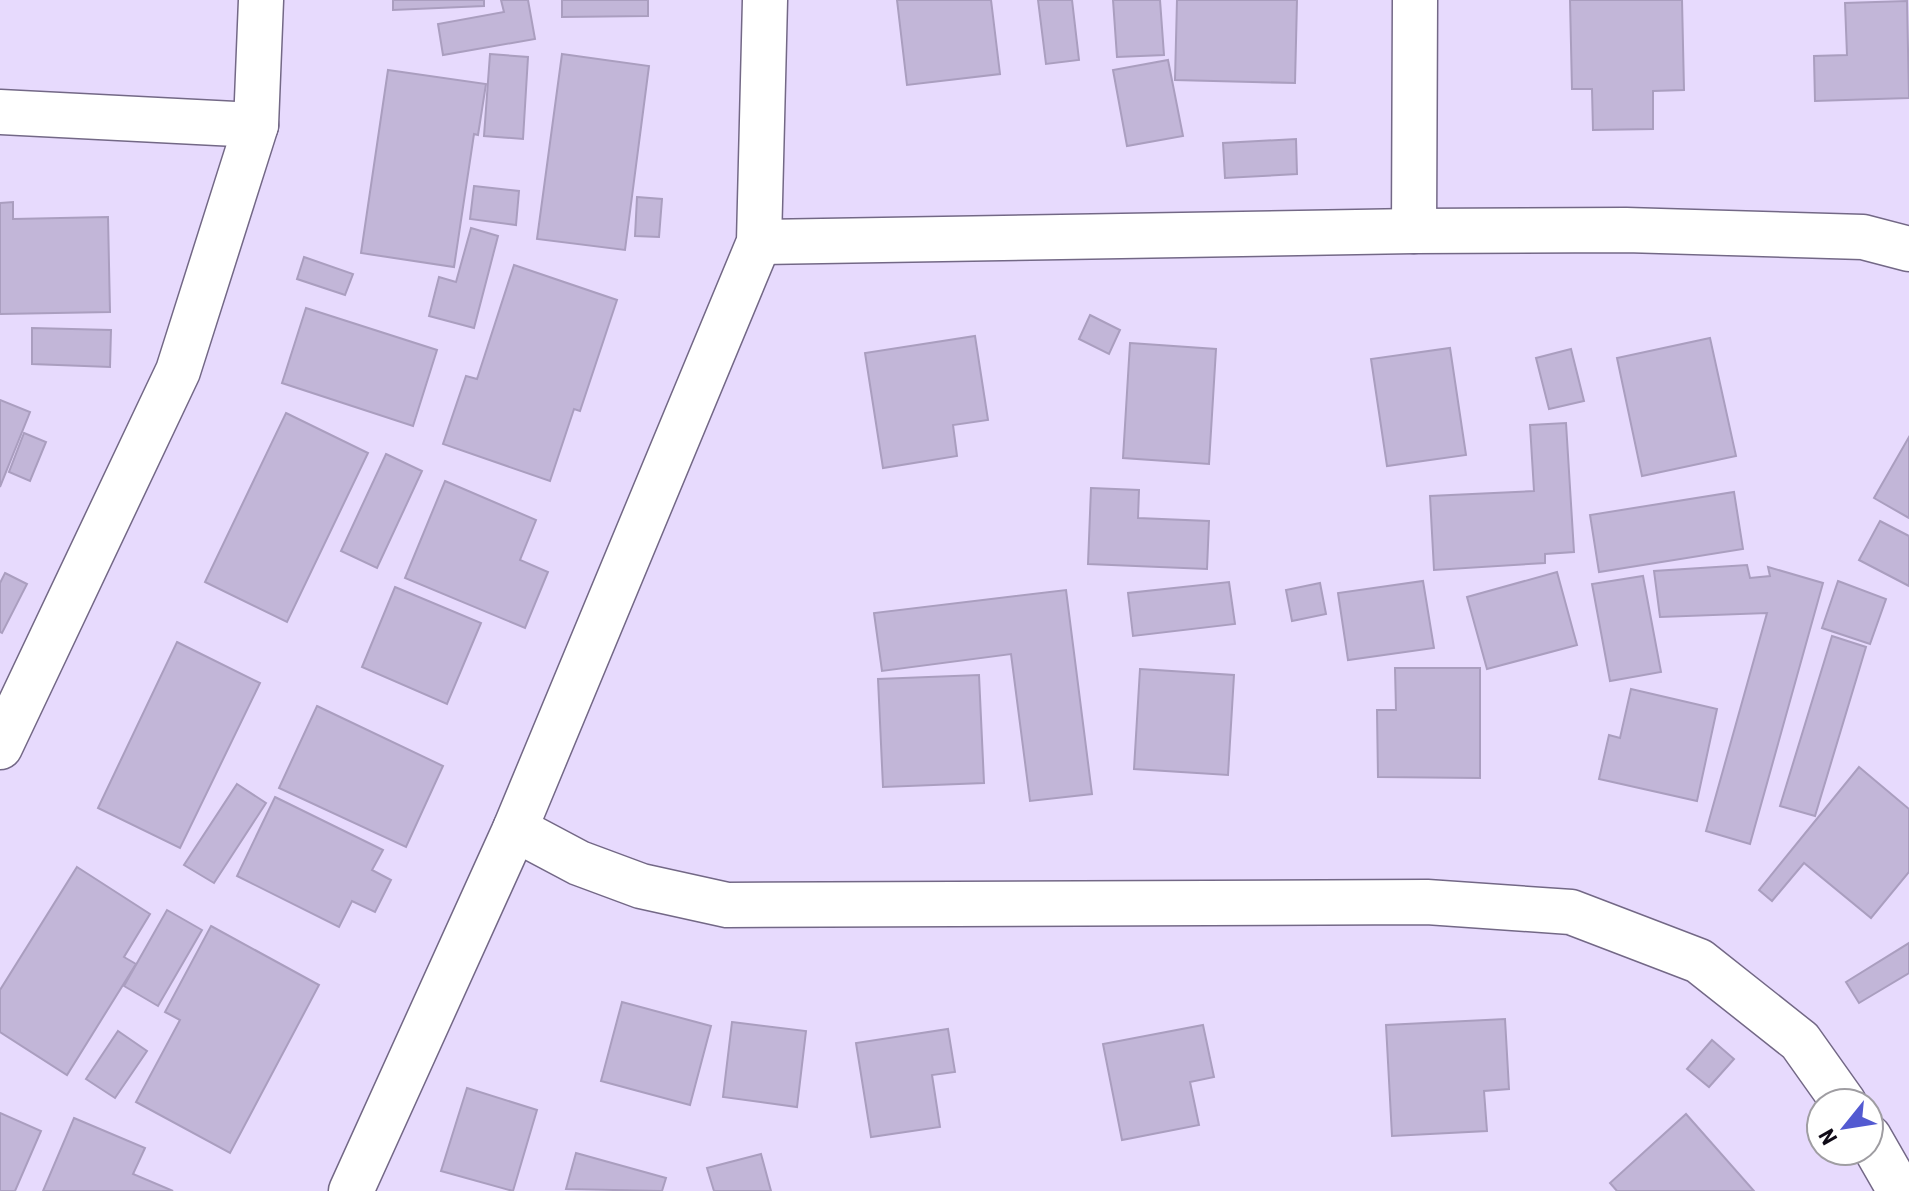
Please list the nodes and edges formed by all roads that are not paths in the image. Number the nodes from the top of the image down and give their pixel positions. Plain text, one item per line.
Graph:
1 (261, 0) edge
2 (765, 0) edge
3 (1415, 0) edge
4 (0, 112) edge
5 (256, 125) junction
6 (1414, 231) junction
7 (759, 242) junction
8 (1909, 249) edge
9 (0, 747) edge
10 (515, 829) junction
11 (1833, 1087) edge
12 (1885, 1165) edge
13 (351, 1191) edge
14 (1900, 1191) edge

1 - 5 street
2 - 7 street
3 - 6 street
4 - 5 street
5 - 9 street
6 - 7 street
6 - 8 street
7 - 10 street
10 - 11 street
10 - 13 street
12 - 14 street

